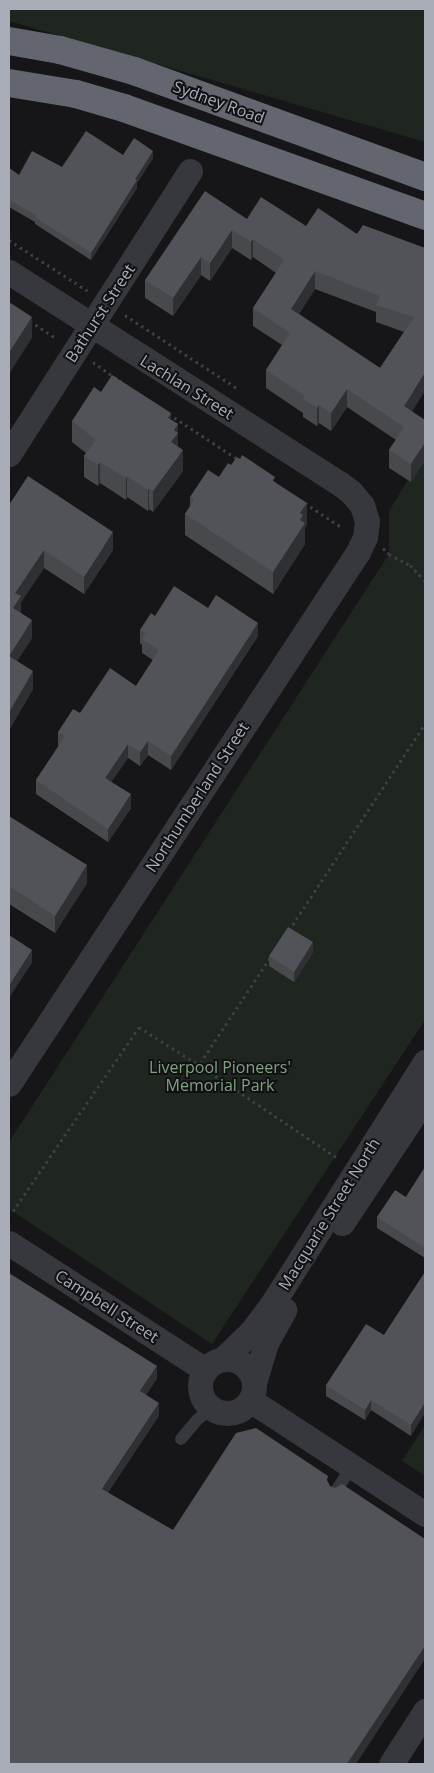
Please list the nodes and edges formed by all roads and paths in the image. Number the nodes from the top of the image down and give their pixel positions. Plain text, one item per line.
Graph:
1 (9, 41) edge
2 (9, 83) edge
3 (190, 171) dead end
4 (425, 177) edge
5 (425, 216) edge
6 (9, 272) edge
7 (24, 316) edge
8 (92, 326) junction
9 (76, 350) junction
10 (127, 385) edge
11 (163, 411) edge
12 (9, 454) edge
13 (245, 464) edge
14 (302, 501) edge
15 (362, 505) joint
16 (343, 528) dead end
17 (389, 554) dead end
18 (425, 582) edge
19 (425, 724) edge
20 (288, 932) edge
21 (271, 957) edge
22 (425, 1062) edge
23 (199, 1065) junction
24 (9, 1084) edge
25 (425, 1098) edge
26 (336, 1157) dead end
27 (13, 1211) dead end
28 (9, 1243) edge
29 (214, 1364) junction
30 (252, 1392) junction
31 (211, 1408) junction
32 (181, 1440) dead end
33 (352, 1466) junction
34 (335, 1493) edge
35 (425, 1514) edge
36 (425, 1711) edge
37 (391, 1764) edge

1 - 4 highway, Sydney Road
2 - 5 highway
3 - 8 street, Bathurst Street
6 - 8 street, Lachlan Street
7 - 9 path, Lachlan Street
8 - 9 street, Bathurst Street
8 - 15 street, Lachlan Street
9 - 10 path, Lachlan Street
9 - 12 street, Bathurst Street
11 - 13 path, Lachlan Street
14 - 16 path
15 - 24 street, Northumberland Street
17 - 18 path
19 - 20 path
21 - 23 path
22 - 29 street, Macquarie Street North
23 - 26 path
23 - 27 path
25 - 30 street, Macquarie Street North
28 - 29 street, Campbell Street
29 - 30 street, Campbell Street
29 - 31 street
30 - 31 street
30 - 33 street, Campbell Street
31 - 32 lane
33 - 34 lane
33 - 35 street, Campbell Street
36 - 37 street

